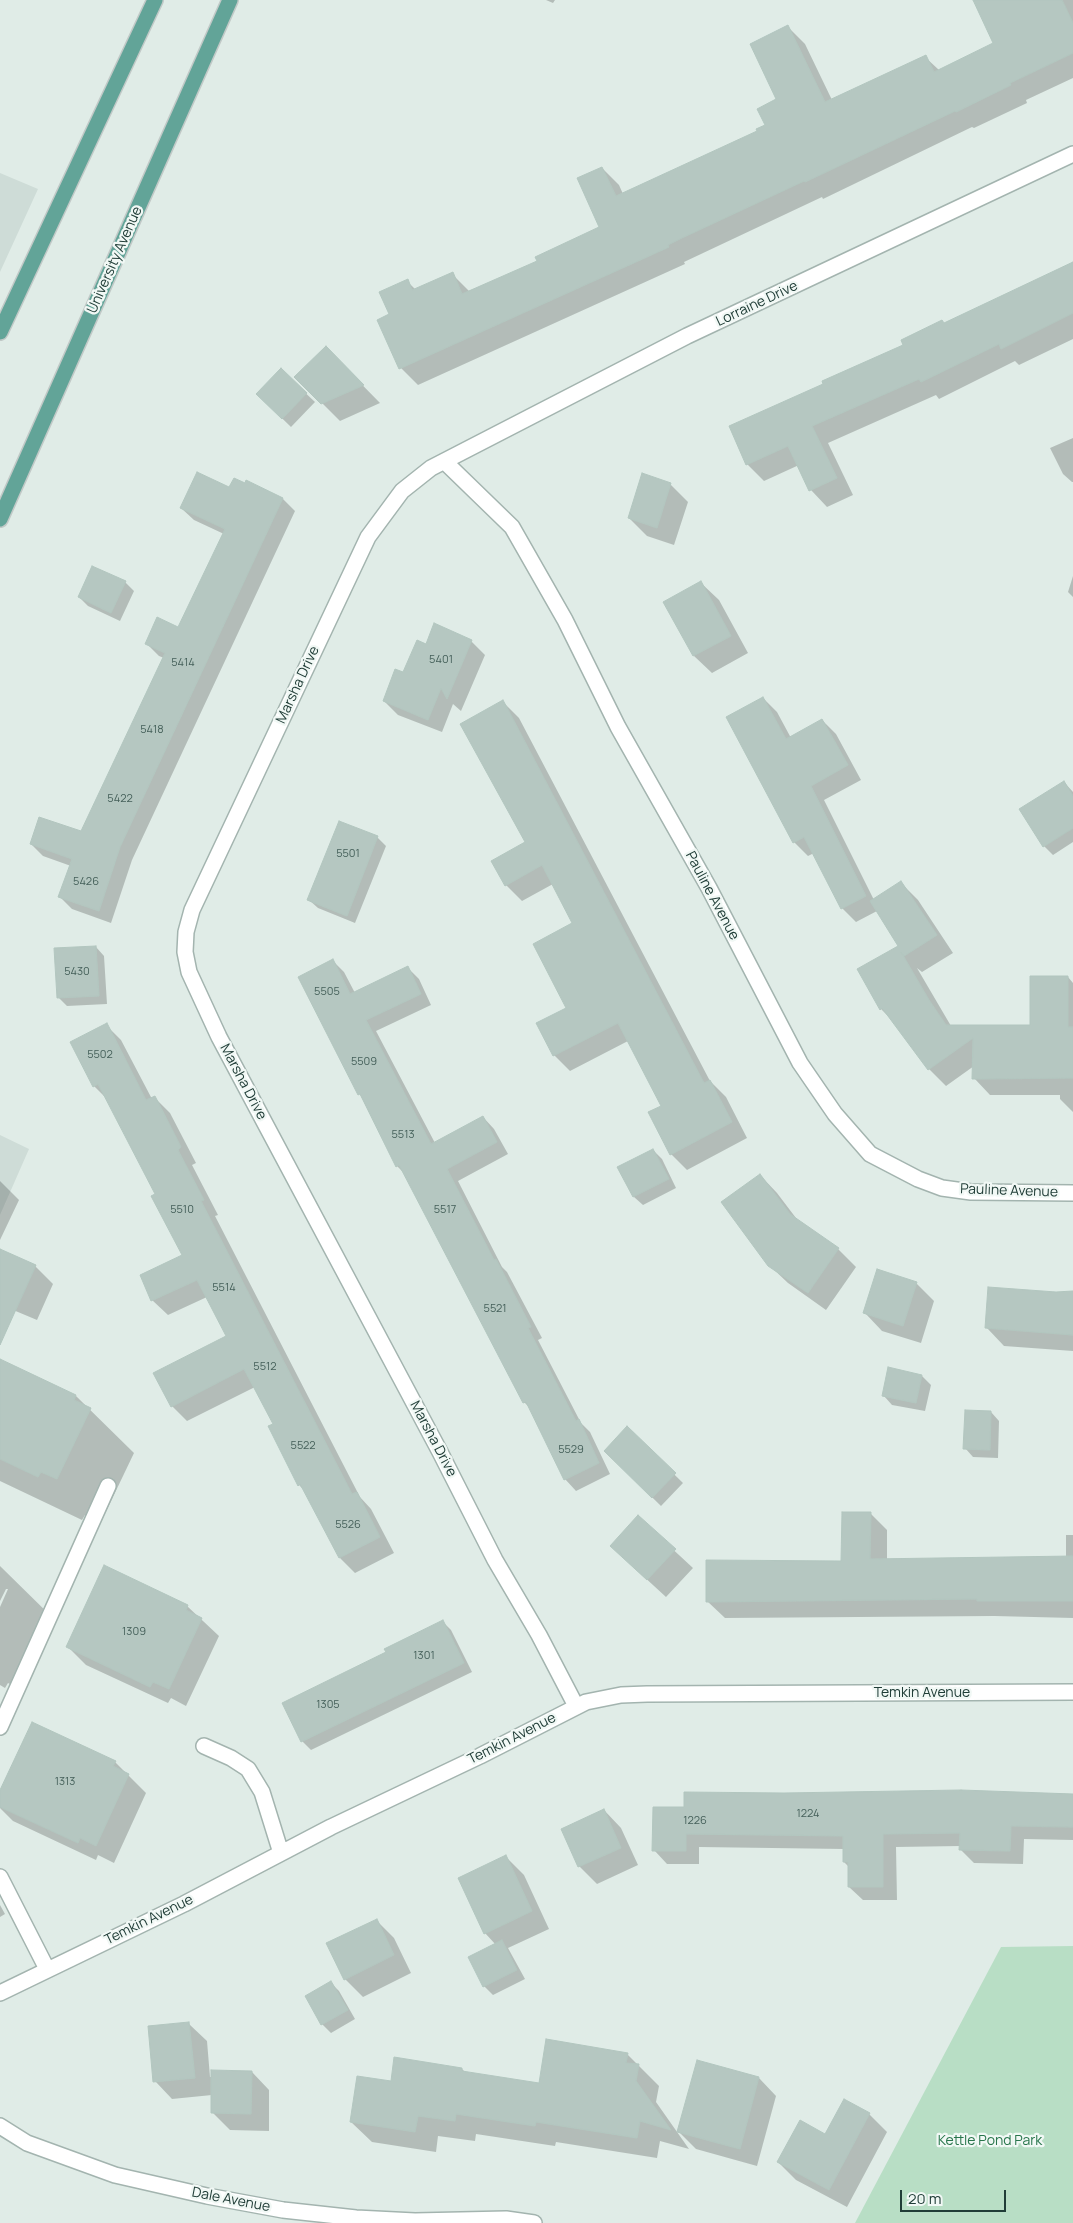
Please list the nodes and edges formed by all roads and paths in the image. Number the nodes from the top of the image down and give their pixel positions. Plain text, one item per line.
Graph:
1 (155, 0) edge
2 (230, 0) edge
3 (1073, 154) edge
4 (0, 332) edge
5 (445, 462) junction
6 (0, 519) edge
7 (1073, 1193) edge
8 (108, 1486) dead end
9 (1073, 1692) edge
10 (576, 1706) junction
11 (0, 1727) edge
12 (204, 1746) dead end
13 (281, 1853) junction
14 (0, 1877) edge
15 (47, 1970) junction
16 (0, 1992) edge
17 (0, 2126) edge
18 (534, 2223) edge

1 - 4 main road
2 - 6 main road, University Avenue
3 - 5 street, Lorraine Drive
5 - 7 street, Pauline Avenue
5 - 10 street, Marsha Drive
8 - 11 street
9 - 10 street, Temkin Avenue
10 - 13 street, Temkin Avenue
12 - 13 street
13 - 15 street, Temkin Avenue
14 - 15 street
15 - 16 street, Temkin Avenue
17 - 18 street, Dale Avenue

